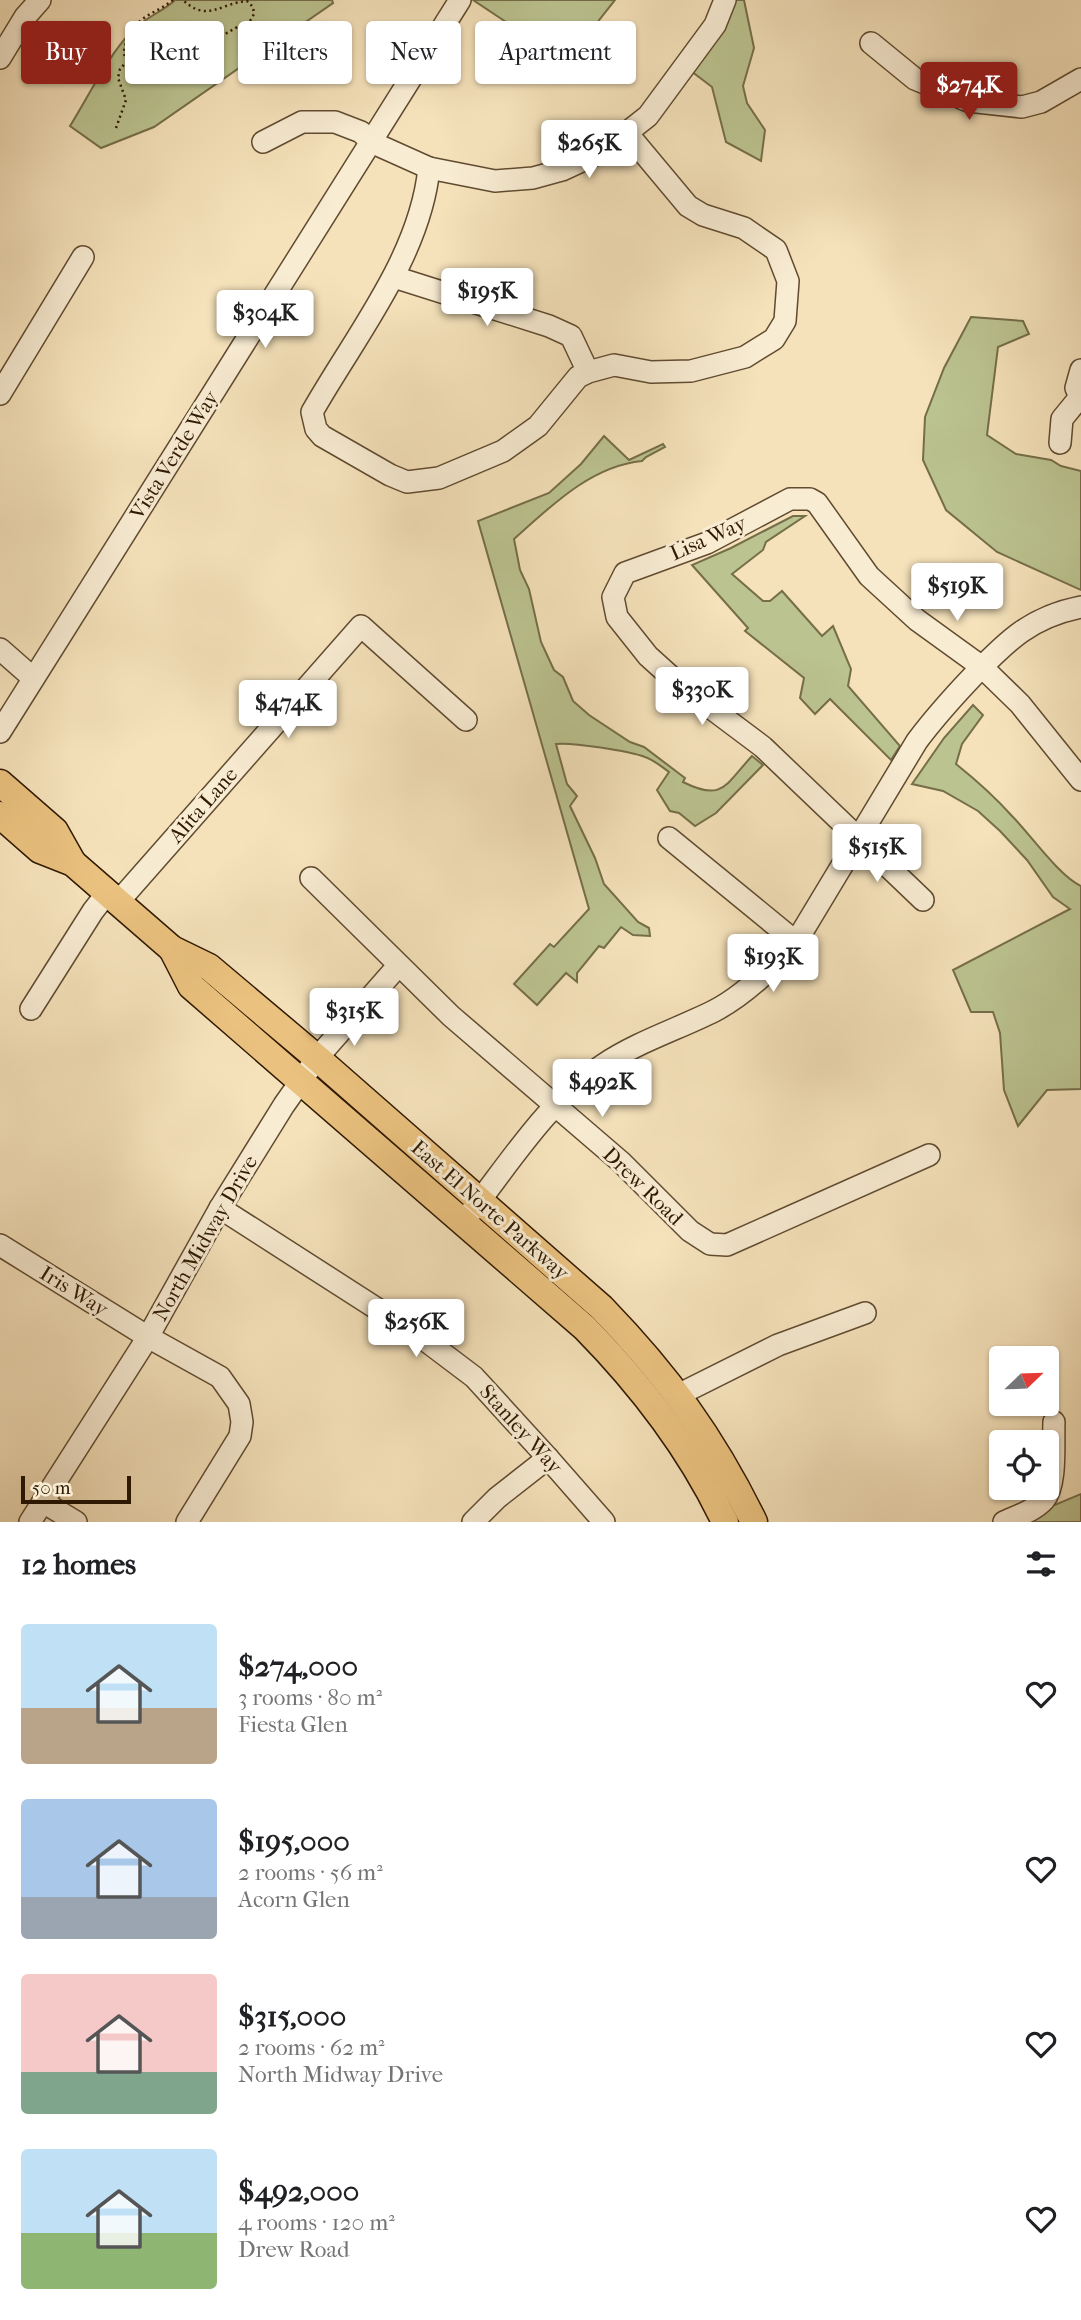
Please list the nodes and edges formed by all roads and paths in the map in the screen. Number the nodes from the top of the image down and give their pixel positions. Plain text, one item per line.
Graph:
1 (40, 0) edge
2 (173, 0) edge
3 (183, 0) edge
4 (460, 0) edge
5 (725, 0) edge
6 (138, 21) edge
7 (224, 33) edge
8 (870, 43) dead end
9 (0, 58) edge
10 (125, 63) edge
11 (1081, 79) edge
12 (116, 128) dead end
13 (627, 133) junction
14 (263, 142) dead end
15 (372, 142) junction
16 (429, 168) junction
17 (83, 257) dead end
18 (394, 276) junction
19 (1081, 370) edge
20 (589, 372) junction
21 (0, 394) edge
22 (1081, 398) edge
23 (1060, 443) dead end
24 (1081, 607) edge
25 (0, 649) edge
26 (982, 667) junction
27 (33, 678) junction
28 (466, 720) dead end
29 (0, 732) edge
30 (1081, 780) edge
31 (0, 783) edge
32 (0, 815) edge
33 (669, 838) dead end
34 (860, 838) junction
35 (73, 863) junction
36 (311, 878) dead end
37 (114, 896) junction
38 (923, 900) dead end
39 (796, 942) junction
40 (172, 948) junction
41 (398, 966) junction
42 (31, 1009) dead end
43 (317, 1058) junction
44 (300, 1081) junction
45 (554, 1107) junction
46 (929, 1155) dead end
47 (480, 1201) junction
48 (220, 1208) junction
49 (463, 1222) junction
50 (0, 1245) edge
51 (865, 1313) dead end
52 (148, 1337) junction
53 (678, 1395) junction
54 (1054, 1422) dead end
55 (548, 1458) junction
56 (43, 1502) junction
57 (30, 1522) edge
58 (76, 1522) edge
59 (187, 1522) edge
60 (473, 1522) edge
61 (604, 1522) edge
62 (725, 1522) edge
63 (754, 1522) edge
64 (1004, 1522) edge

1 - 9 street
2 - 6 path
3 - 7 path
4 - 15 street, Vista Verde Way
5 - 13 street
8 - 11 street
10 - 12 path
13 - 16 street
13 - 20 street
14 - 15 street
15 - 16 street
15 - 27 street, Vista Verde Way
16 - 18 street
17 - 21 street
18 - 20 street
18 - 20 street
19 - 22 street
22 - 23 street
24 - 26 street
25 - 27 street
26 - 30 street
26 - 34 street
26 - 34 street, Lisa Way
27 - 29 street, Vista Verde Way
28 - 37 street, Alita Lane
31 - 35 main road, East El Norte Parkway
32 - 35 main road, East El Norte Parkway
33 - 39 street
34 - 38 street
34 - 39 street
35 - 37 main road, East El Norte Parkway
36 - 41 street, Drew Road
37 - 40 main road, East El Norte Parkway
37 - 42 street
39 - 45 street
40 - 43 main road, East El Norte Parkway
40 - 44 main road, East El Norte Parkway
41 - 43 street, North Midway Drive
41 - 45 street, Drew Road
43 - 44 street, North Midway Drive
43 - 47 main road, East El Norte Parkway
44 - 48 street, North Midway Drive
44 - 49 main road, East El Norte Parkway
45 - 46 street, Drew Road
45 - 47 street
47 - 49 street
47 - 53 main road, East El Norte Parkway
48 - 52 street, North Midway Drive
48 - 55 street, Stanley Way
49 - 62 main road, East El Norte Parkway
50 - 52 street, Iris Way
51 - 53 street
52 - 56 street, North Midway Drive
52 - 59 street, Iris Way
53 - 63 main road, East El Norte Parkway
54 - 64 street
55 - 60 street
55 - 61 street, Stanley Way
56 - 57 street, North Midway Drive
56 - 58 street

